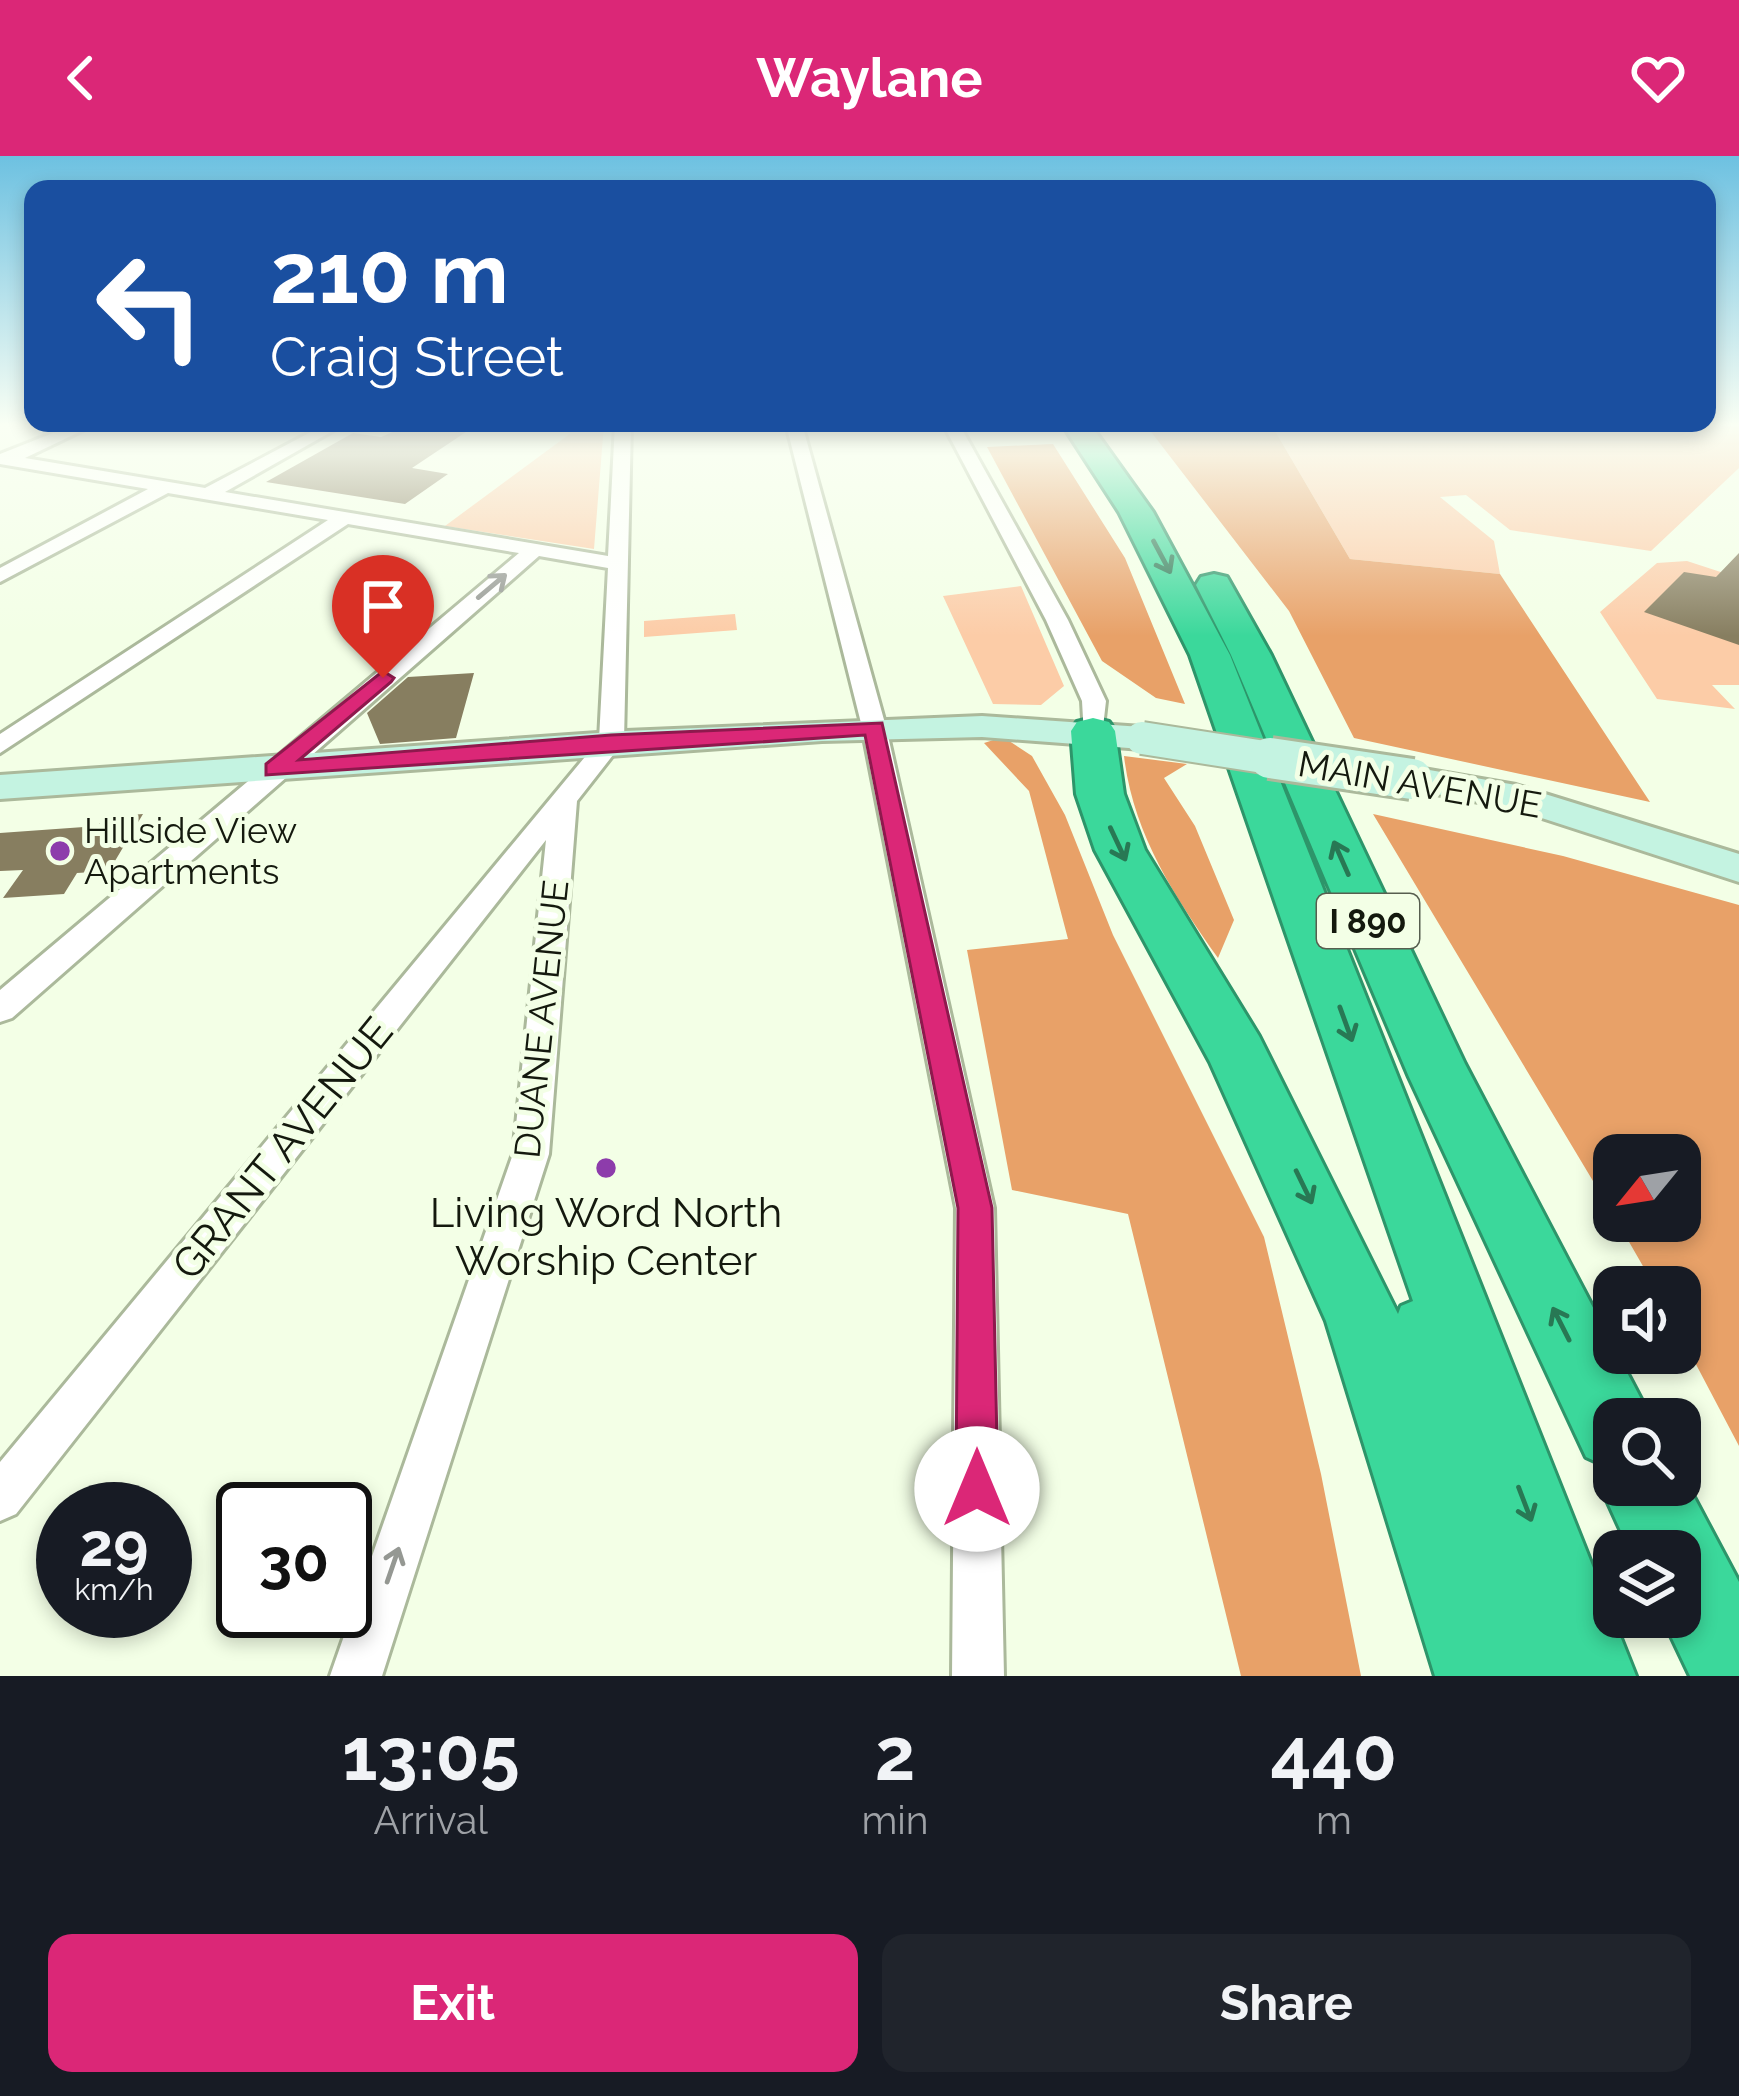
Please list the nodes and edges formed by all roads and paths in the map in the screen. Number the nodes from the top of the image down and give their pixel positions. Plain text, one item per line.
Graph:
1 (151, 495) edge
2 (213, 495) edge
3 (620, 495) edge
4 (813, 495) edge
5 (989, 495) edge
6 (1124, 495) edge
7 (1157, 495) edge
8 (344, 518) junction
9 (535, 550) junction
10 (618, 564) junction
11 (0, 576) edge
12 (874, 728) junction
13 (1117, 735) junction
14 (611, 742) junction
15 (0, 745) edge
16 (274, 770) junction
17 (0, 788) edge
18 (564, 797) junction
19 (1739, 868) edge
20 (0, 1009) edge
21 (1366, 1080) junction
22 (1599, 1398) edge
23 (0, 1498) edge
24 (1701, 1602) edge
25 (356, 1676) edge
26 (978, 1676) edge
27 (1482, 1676) edge
28 (1516, 1676) edge
29 (1589, 1676) edge
30 (1738, 1676) edge

1 - 11 street
2 - 8 street
3 - 10 street
4 - 12 street
5 - 13 street
6 -> 21 highway, I 890
22 -> 7 highway, I 890
8 - 9 street
8 - 15 street
9 - 10 street
16 -> 9 street
10 - 14 street
12 - 13 street, MAIN AVENUE
12 - 14 street, MAIN AVENUE
12 - 26 street
13 - 19 street, MAIN AVENUE, bridge
13 -> 27 highway
14 - 16 street, MAIN AVENUE
14 - 18 street
16 - 17 street, MAIN AVENUE
16 - 20 street
18 - 23 street, GRANT AVENUE
25 -> 18 street, DUANE AVENUE
21 - 28 highway
21 -> 29 highway, I 890
24 - 30 highway

